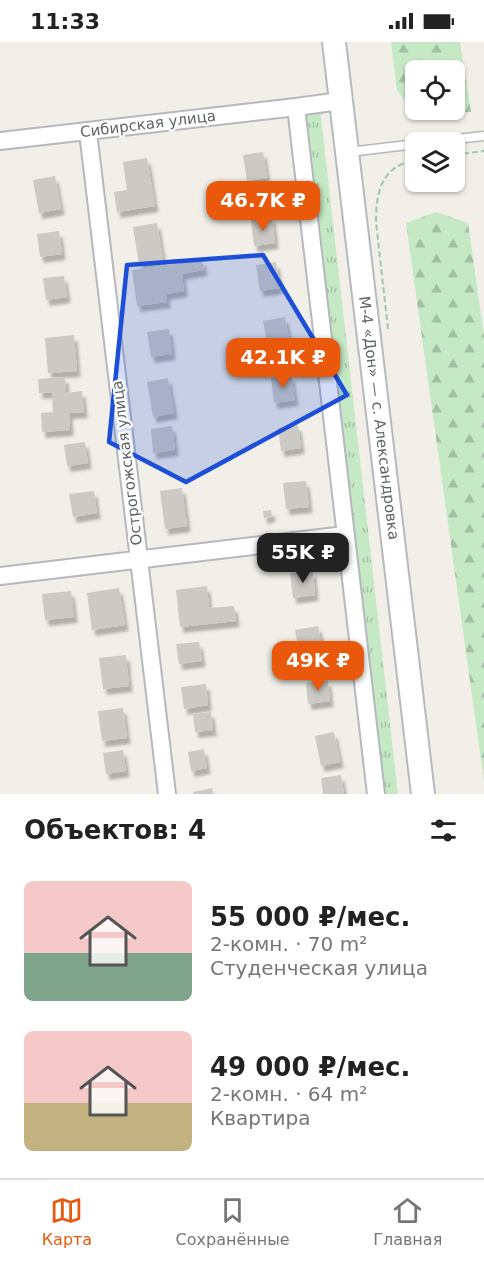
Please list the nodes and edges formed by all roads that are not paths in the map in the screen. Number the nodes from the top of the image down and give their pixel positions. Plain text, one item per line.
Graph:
1 (334, 42) edge
2 (339, 101) junction
3 (296, 106) junction
4 (88, 132) junction
5 (484, 136) edge
6 (465, 138) edge
7 (0, 141) edge
8 (405, 145) edge
9 (346, 152) junction
10 (345, 536) junction
11 (138, 560) junction
12 (0, 576) edge
13 (167, 794) edge
14 (376, 794) edge
15 (423, 794) edge

1 - 2 main road, М-4 «Дон» — с. Александровка
2 - 3 street, Сибирская улица
2 - 9 main road, М-4 «Дон» — с. Александровка
3 - 4 street, Сибирская улица
3 - 10 street
4 - 7 street, Сибирская улица
4 - 11 street, Острогожская улица
5 - 6 lane
8 - 9 lane
9 - 15 main road, М-4 «Дон» — с. Александровка
10 - 11 street
10 - 14 street
11 - 12 street
11 - 13 street, Острогожская улица

